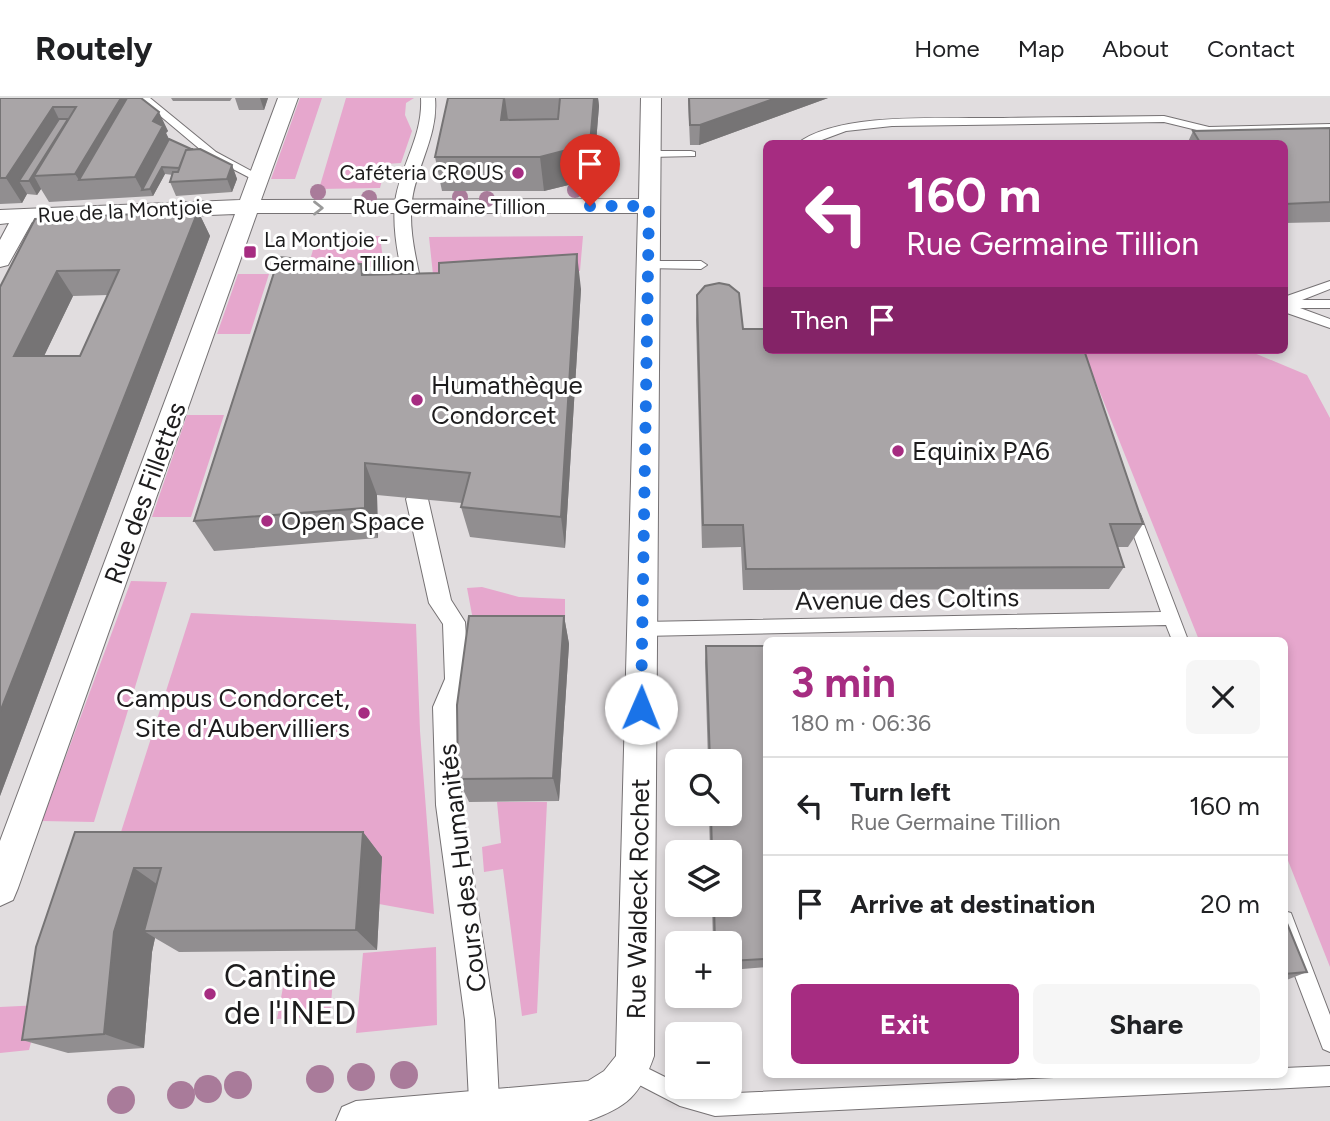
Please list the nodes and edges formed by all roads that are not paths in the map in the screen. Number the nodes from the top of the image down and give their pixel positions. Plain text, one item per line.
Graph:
1 (144, 98) edge
2 (288, 98) edge
3 (428, 98) edge
4 (650, 98) edge
5 (1330, 127) edge
6 (810, 140) edge
7 (650, 154) junction
8 (691, 154) dead end
9 (260, 179) junction
10 (649, 206) junction
11 (250, 207) junction
12 (403, 207) junction
13 (24, 216) junction
14 (0, 217) edge
15 (0, 260) edge
16 (648, 264) junction
17 (701, 265) dead end
18 (1330, 285) edge
19 (1288, 302) edge
20 (1288, 304) edge
21 (1330, 304) edge
22 (1288, 306) edge
23 (416, 308) edge
24 (1330, 324) edge
25 (417, 499) edge
26 (1133, 514) edge
27 (1172, 618) junction
28 (642, 629) junction
29 (1179, 637) edge
30 (0, 888) edge
31 (1288, 931) edge
32 (1330, 1042) edge
33 (631, 1070) junction
34 (1330, 1076) edge
35 (1288, 1078) edge
36 (1288, 1078) edge
37 (484, 1114) edge
38 (356, 1121) edge

1 - 9 lane
2 - 9 street, Rue des Fillettes
3 - 12 street
4 - 7 street, Rue Waldeck Rochet
5 - 6 lane
7 - 8 lane
7 - 10 street, Rue Waldeck Rochet
9 - 11 street, Rue des Fillettes
10 - 12 street, Rue Germaine Tillion
10 - 16 street, Rue Waldeck Rochet
11 -> 12 street, Rue Germaine Tillion
11 - 13 street, Rue de la Montjoie
11 - 30 street, Rue des Fillettes
12 - 23 street
13 - 14 street, Rue de la Montjoie
13 - 15 street
16 - 17 lane
16 - 28 street, Rue Waldeck Rochet
18 - 19 lane
20 - 21 lane
22 - 24 lane
25 - 37 street, Cours des Humanités
26 - 27 lane
27 - 28 lane, Avenue des Coltins
27 - 29 lane
28 - 33 street, Rue Waldeck Rochet
31 - 32 lane
33 - 35 lane
33 - 37 street
34 - 36 lane
37 - 38 street

